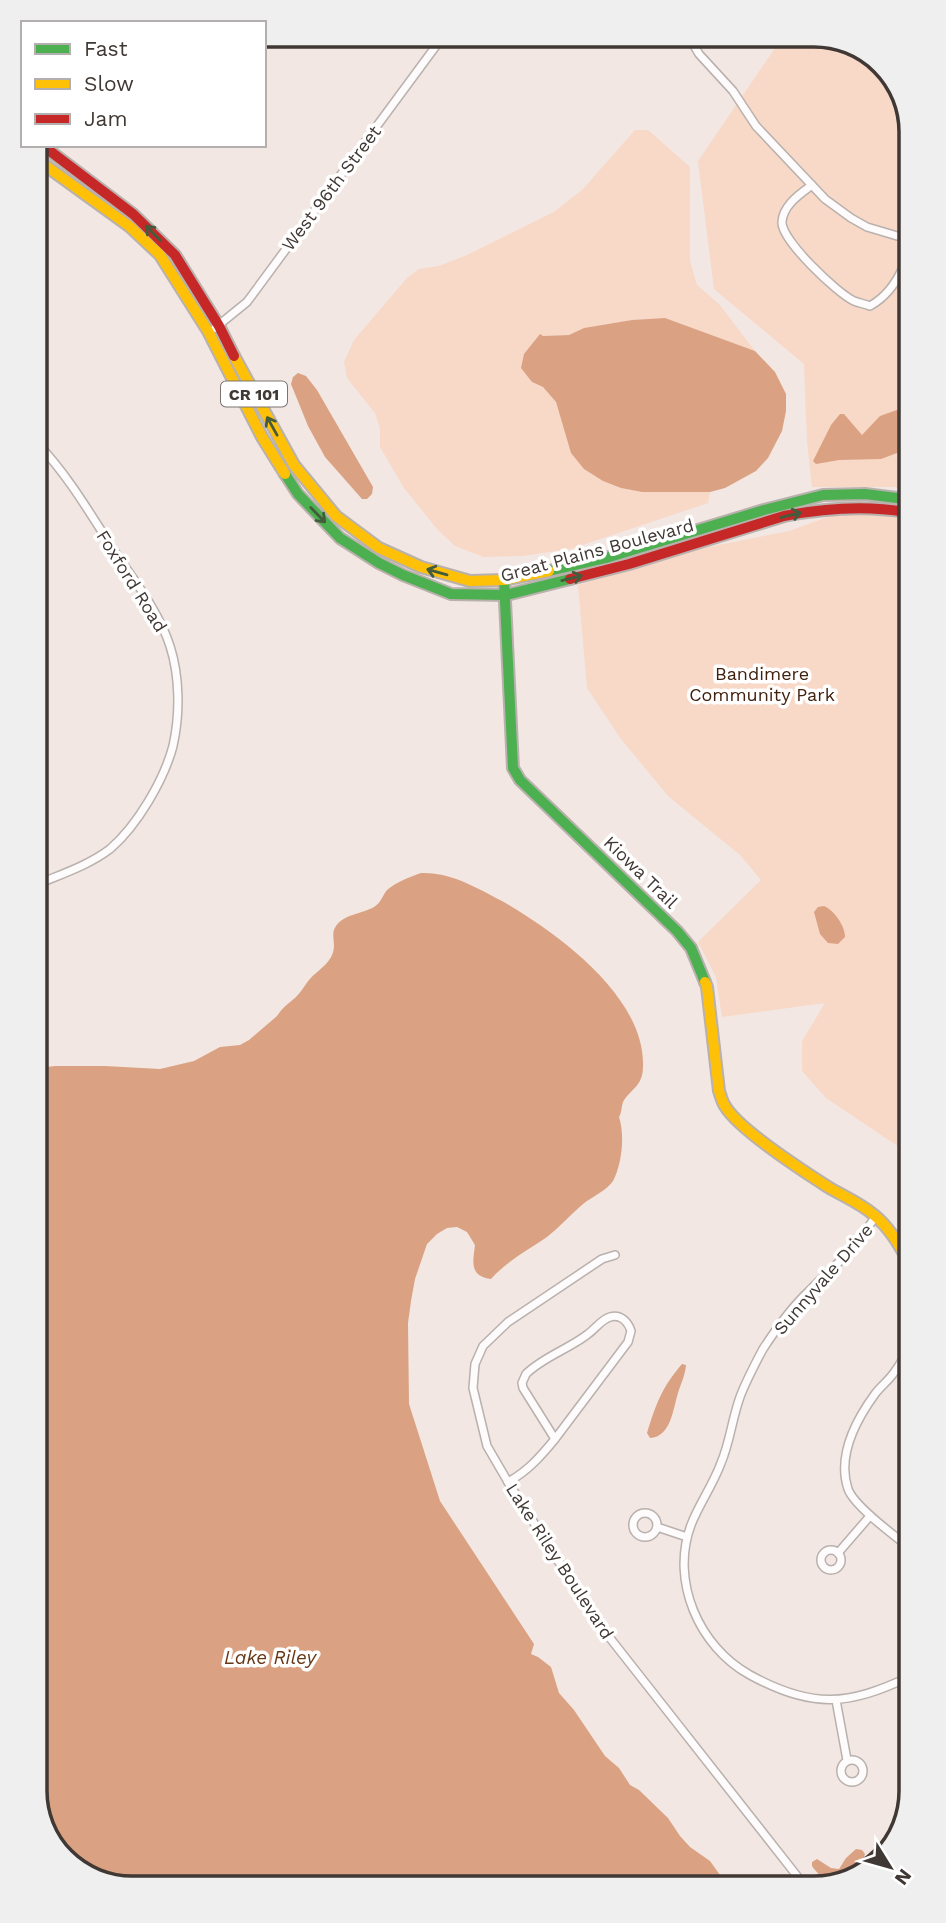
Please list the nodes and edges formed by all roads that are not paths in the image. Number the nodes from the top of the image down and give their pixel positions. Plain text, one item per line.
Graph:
1 (435, 47) edge
2 (695, 47) edge
3 (47, 149) edge
4 (47, 167) edge
5 (811, 185) junction
6 (899, 237) edge
7 (899, 276) edge
8 (219, 326) junction
9 (208, 331) junction
10 (47, 454) edge
11 (899, 498) edge
12 (899, 511) edge
13 (504, 580) junction
14 (506, 594) junction
15 (47, 880) edge
16 (876, 1216) junction
17 (899, 1243) edge
18 (615, 1255) dead end
19 (899, 1365) edge
20 (555, 1438) junction
21 (508, 1482) junction
22 (870, 1516) junction
23 (657, 1527) dead end
24 (687, 1536) junction
25 (899, 1539) edge
26 (838, 1553) dead end
27 (899, 1681) edge
28 (836, 1700) junction
29 (847, 1760) dead end
30 (797, 1876) edge

1 - 8 street, West 96th Street
2 - 5 street
8 -> 3 main road, Great Plains Boulevard / CR 101
4 - 9 main road, Great Plains Boulevard / CR 101
5 - 6 street
5 - 7 street
8 - 9 street, West 96th Street
13 -> 8 main road, Great Plains Boulevard / CR 101
9 -> 14 main road, Great Plains Boulevard / CR 101
10 - 15 street, Foxford Road
11 - 13 main road, Great Plains Boulevard / CR 101
14 -> 12 main road, Great Plains Boulevard / CR 101
13 - 14 main road, Kiowa Trail
14 - 16 main road, Kiowa Trail
16 - 17 main road, Kiowa Trail
16 - 24 street, Sunnyvale Drive
18 - 21 street, Lake Riley Boulevard
19 - 22 street
20 - 20 street
20 - 21 street
21 - 30 street, Lake Riley Boulevard
22 - 25 street
22 - 26 street
23 - 24 street
24 - 28 street, Sunnyvale Drive
27 - 28 street, Sunnyvale Drive
28 - 29 street

